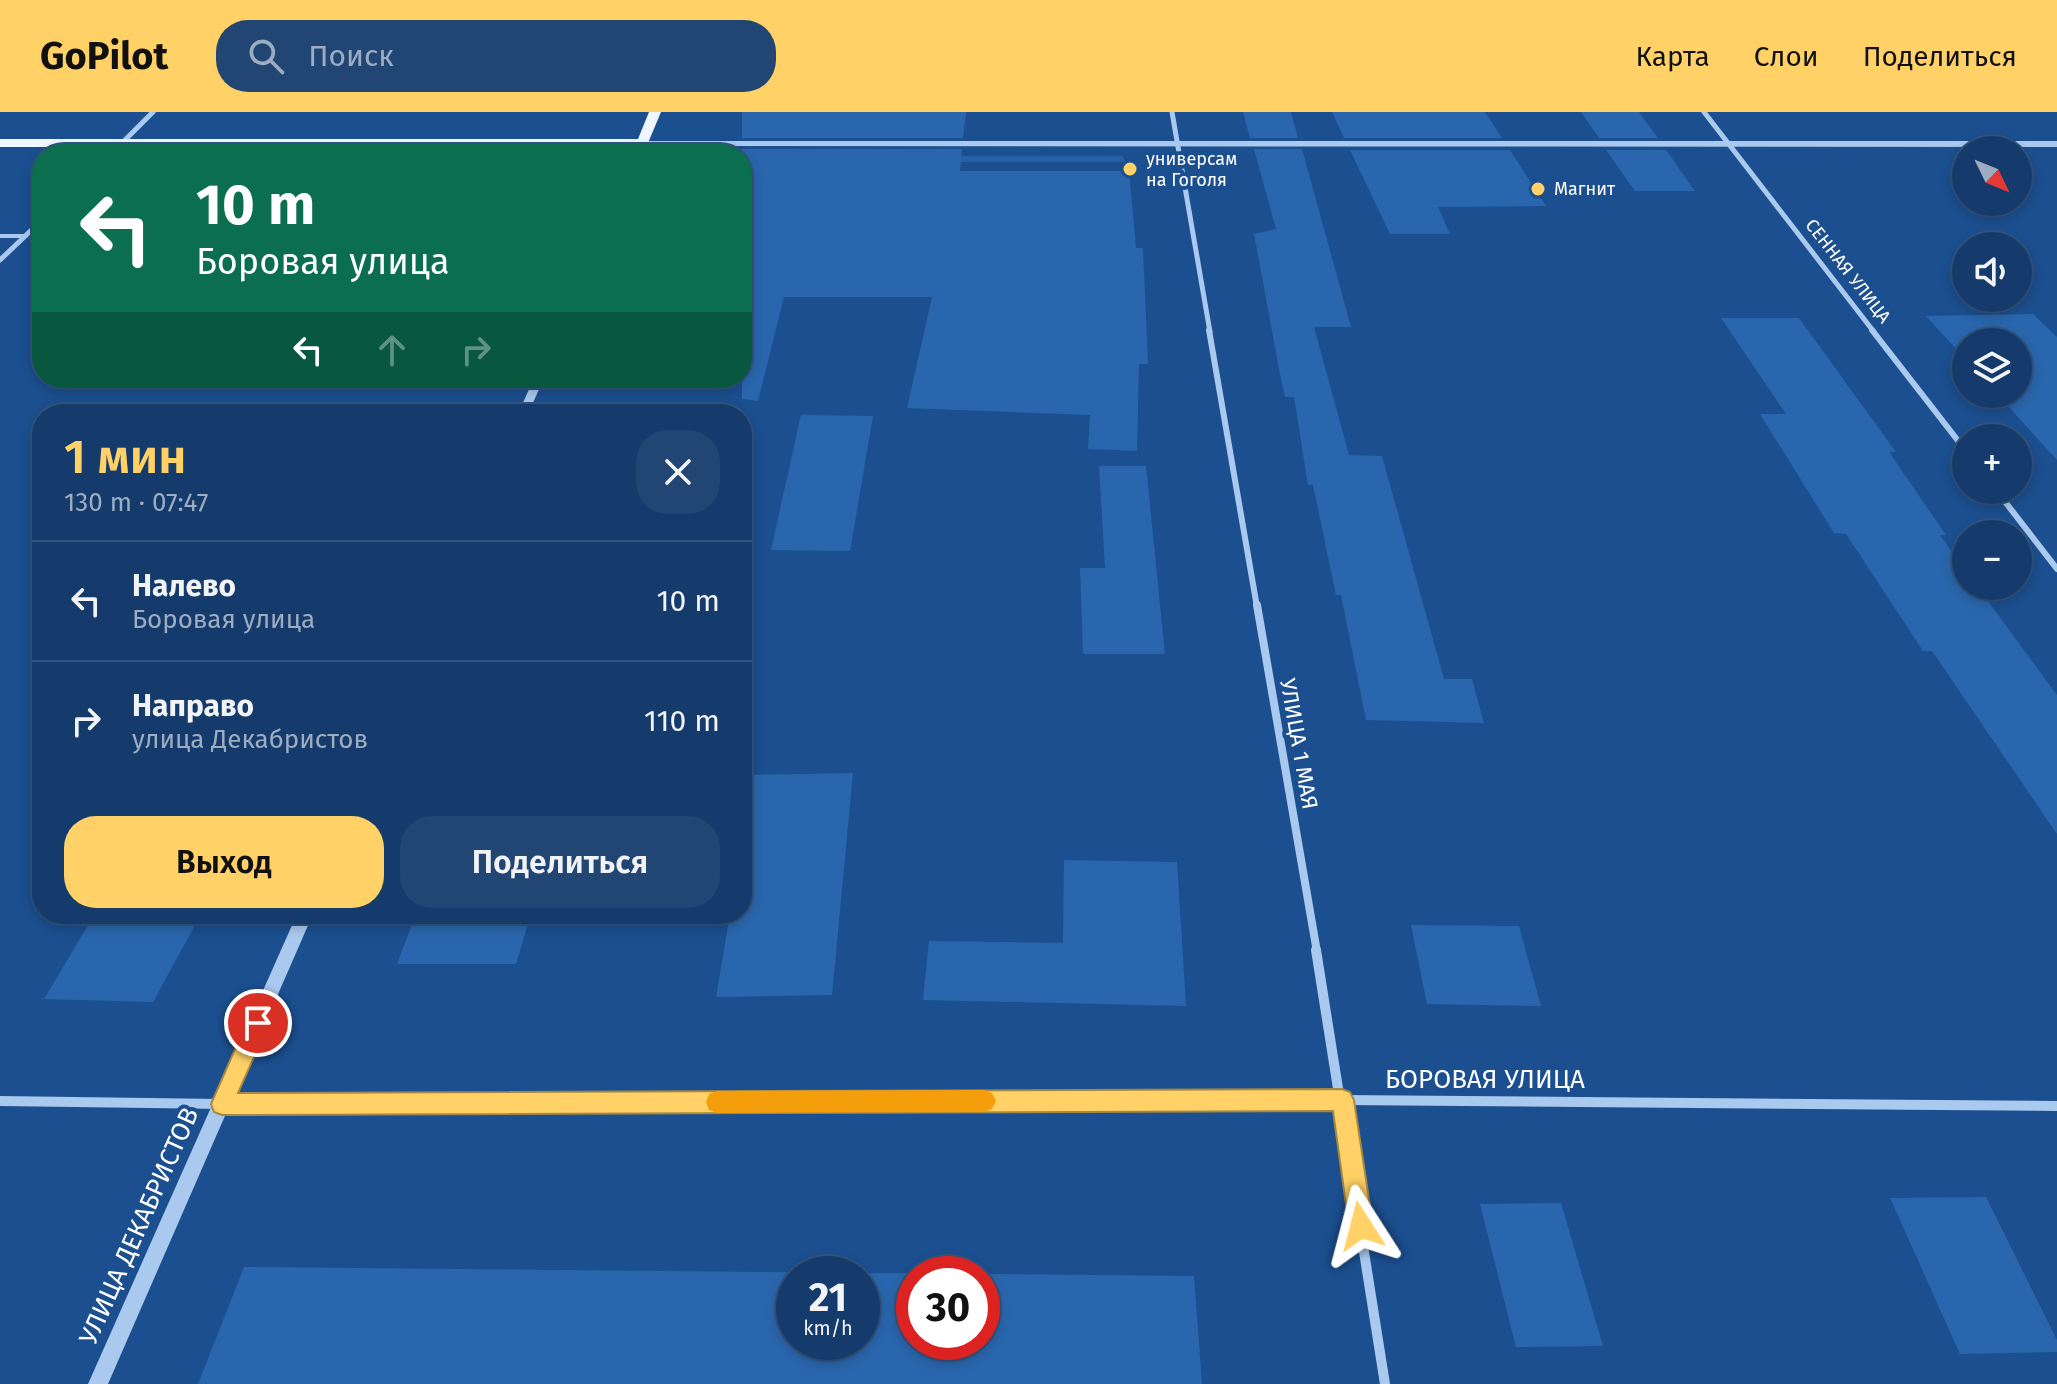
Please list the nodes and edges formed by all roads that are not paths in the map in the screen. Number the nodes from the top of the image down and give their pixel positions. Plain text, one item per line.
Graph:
1 (153, 112) edge
2 (655, 112) edge
3 (1172, 112) edge
4 (1704, 112) edge
5 (1176, 142) junction
6 (0, 143) edge
7 (122, 144) joint
8 (641, 144) edge
9 (2057, 144) edge
10 (1731, 146) junction
11 (752, 147) edge
12 (32, 230) edge
13 (0, 236) edge
14 (26, 236) junction
15 (0, 260) edge
16 (1952, 433) edge
17 (2007, 504) edge
18 (2057, 569) edge
19 (301, 924) edge
20 (1342, 1100) junction
21 (0, 1101) edge
22 (222, 1104) junction
23 (2057, 1106) edge
24 (98, 1384) edge
25 (1385, 1384) edge

1 - 7 street
2 - 8 main road
3 - 5 street, УЛИЦА 1 МАЯ
4 - 10 street, СЕННАЯ УЛИЦА
5 - 10 street
5 - 11 street
5 - 20 street, УЛИЦА 1 МАЯ
6 - 7 main road
9 - 10 street
10 - 16 street, СЕННАЯ УЛИЦА
12 - 14 street
13 - 14 lane
14 - 15 street
17 - 18 street
19 - 22 street, УЛИЦА ДЕКАБРИСТОВ
20 - 22 street, БОРОВАЯ УЛИЦА
20 - 23 street, БОРОВАЯ УЛИЦА
20 - 25 street, УЛИЦА 1 МАЯ
21 - 22 street, БОРОВАЯ УЛИЦА
22 - 24 street, УЛИЦА ДЕКАБРИСТОВ

